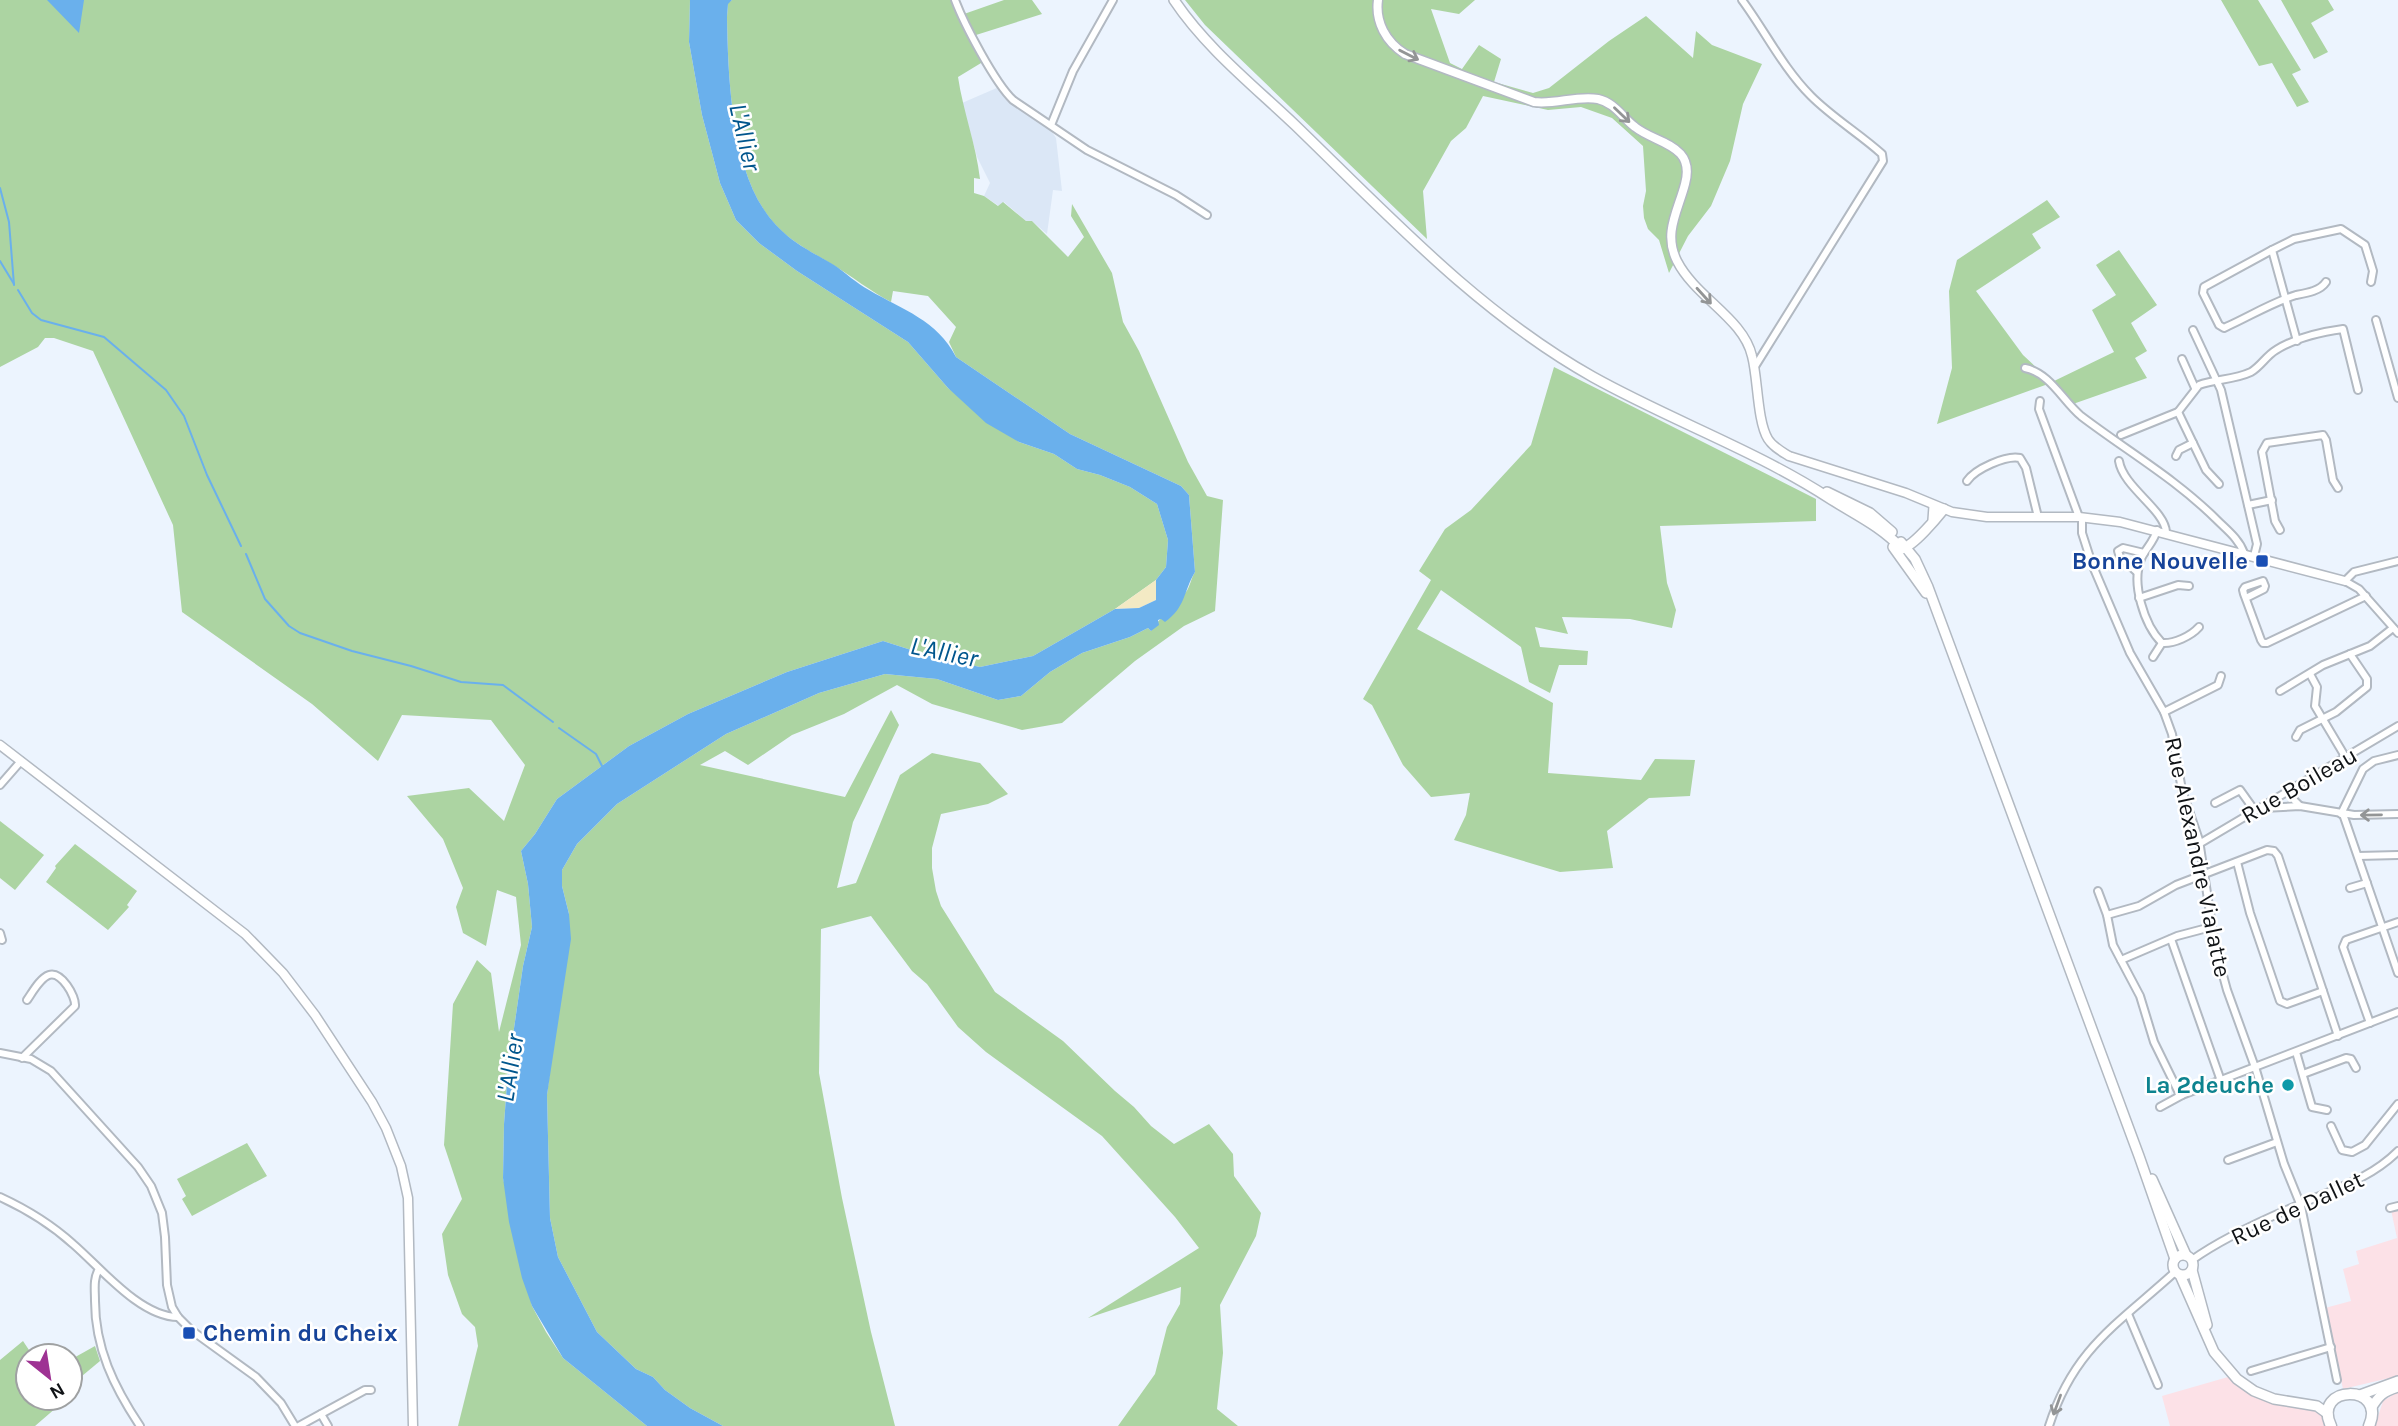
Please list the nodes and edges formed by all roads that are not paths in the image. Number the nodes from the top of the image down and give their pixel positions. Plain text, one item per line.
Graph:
1 (955, 0) edge
2 (1113, 0) edge
3 (1174, 0) edge
4 (1378, 0) edge
5 (1742, 0) edge
6 (1051, 125) junction
7 (1208, 215) dead end
8 (2272, 250) junction
9 (2326, 282) dead end
10 (2371, 282) dead end
11 (2286, 299) junction
12 (2376, 320) dead end
13 (2193, 330) dead end
14 (2297, 341) junction
15 (2182, 359) dead end
16 (1754, 368) junction
17 (2025, 368) dead end
18 (2217, 382) junction
19 (2195, 388) junction
20 (2358, 390) dead end
21 (2398, 398) edge
22 (2040, 401) dead end
23 (2178, 412) junction
24 (2121, 435) dead end
25 (2193, 443) junction
26 (2176, 456) dead end
27 (2119, 461) dead end
28 (1968, 481) dead end
29 (2219, 484) dead end
30 (2338, 488) dead end
31 (2235, 489) dead end
32 (1819, 490) junction
33 (2244, 490) junction
34 (2272, 500) junction
35 (2248, 505) junction
36 (1943, 509) junction
37 (2038, 517) junction
38 (2080, 518) junction
39 (2280, 530) dead end
40 (2162, 531) junction
41 (1901, 549) junction
42 (2244, 553) junction
43 (2144, 554) junction
44 (2254, 556) junction
45 (2398, 561) edge
46 (2137, 572) junction
47 (2345, 581) junction
48 (2189, 586) dead end
49 (2366, 596) junction
50 (2139, 598) junction
51 (2246, 598) dead end
52 (2199, 626) dead end
53 (2396, 631) edge
54 (2162, 643) junction
55 (2350, 654) junction
56 (2153, 657) dead end
57 (2310, 674) junction
58 (2221, 676) dead end
59 (2280, 691) dead end
60 (2164, 712) junction
61 (2323, 719) junction
62 (2398, 726) edge
63 (2296, 737) dead end
64 (0, 745) edge
65 (2398, 755) edge
66 (2346, 758) junction
67 (21, 761) junction
68 (0, 785) edge
69 (2291, 790) junction
70 (2280, 797) junction
71 (2215, 803) dead end
72 (2282, 806) junction
73 (2300, 806) junction
74 (2258, 810) junction
75 (2342, 814) junction
76 (2398, 814) edge
77 (2199, 844) junction
78 (2398, 855) edge
79 (2358, 856) junction
80 (2237, 862) junction
81 (2204, 875) junction
82 (2367, 883) junction
83 (2350, 888) dead end
84 (2098, 891) dead end
85 (2106, 915) junction
86 (2398, 922) edge
87 (2211, 927) junction
88 (2382, 927) junction
89 (2171, 939) junction
90 (2121, 960) junction
91 (2398, 973) edge
92 (2323, 991) junction
93 (26, 1000) dead end
94 (2398, 1012) edge
95 (2370, 1023) junction
96 (2338, 1036) junction
97 (2297, 1052) junction
98 (0, 1053) edge
99 (22, 1058) junction
100 (2256, 1068) junction
101 (2356, 1068) dead end
102 (2303, 1074) junction
103 (2221, 1081) junction
104 (2182, 1095) junction
105 (2398, 1104) edge
106 (2160, 1107) dead end
107 (2327, 1110) dead end
108 (2331, 1126) dead end
109 (2277, 1142) junction
110 (2398, 1151) edge
111 (2139, 1156) junction
112 (2228, 1160) dead end
113 (0, 1197) edge
114 (2300, 1204) junction
115 (2398, 1206) edge
116 (2390, 1208) dead end
117 (2189, 1257) junction
118 (2175, 1259) junction
119 (99, 1269) junction
120 (2192, 1270) junction
121 (2178, 1274) junction
122 (2128, 1314) junction
123 (178, 1317) junction
124 (2331, 1347) junction
125 (2251, 1371) dead end
126 (2337, 1380) dead end
127 (2158, 1385) dead end
128 (2396, 1385) edge
129 (371, 1390) dead end
130 (2360, 1395) junction
131 (2333, 1400) junction
132 (2371, 1409) junction
133 (321, 1414) junction
134 (2329, 1422) edge
135 (140, 1426) edge
136 (297, 1426) edge
137 (327, 1426) edge
138 (413, 1426) edge
139 (2049, 1426) edge
140 (2369, 1426) edge

1 - 6 street
2 - 6 street
3 - 32 main road
4 -> 16 street
5 - 16 street
6 - 7 street
8 - 10 street
8 - 11 street
8 - 11 street
9 - 11 street
11 - 14 street
12 - 21 street
13 - 18 street
14 - 18 street
14 - 20 street
15 - 19 street
16 - 36 street
17 - 42 street
18 - 19 street
18 - 33 street
19 - 23 street
22 - 38 street, Rue Alexandre Vialatte
23 - 24 street
23 - 25 street
25 - 26 street
25 - 29 street
27 - 40 street
28 - 37 street
30 - 34 street
31 - 33 street
32 - 41 main road
32 - 41 main road
33 - 35 street
34 - 35 street
34 - 39 street
35 - 44 street
36 - 37 street
36 - 41 main road
37 - 38 street
38 - 40 street
38 - 60 street, Rue Alexandre Vialatte
40 - 42 street
40 - 43 street
41 - 111 main road
42 - 44 street
43 - 46 street
43 - 46 street
44 - 47 street
45 - 47 street
46 - 50 street
47 - 49 street
48 - 50 street
49 - 51 street
49 - 53 street
50 - 54 street
52 - 54 street
53 - 55 street
54 - 56 street
55 - 57 street
55 - 61 street
57 - 59 street
57 - 61 street
58 - 60 street
60 - 77 street, Rue Alexandre Vialatte
61 - 63 street
61 - 66 street
62 - 66 street, Rue Boileau
64 - 67 street
65 - 75 street
66 - 69 street, Rue Boileau
67 - 68 street
67 - 138 street
69 - 70 street, Rue Boileau
69 - 73 street
70 - 72 street
70 - 74 street, Rue Boileau
71 - 74 street
72 - 73 street
72 - 74 street
73 - 75 street
74 - 77 street, Rue Boileau
76 -> 75 street
75 - 79 street
77 - 81 street, Rue Alexandre Vialatte
78 - 79 street
79 - 82 street
80 - 81 street
80 - 92 street
80 - 92 street
81 - 85 street
81 - 87 street, Rue Alexandre Vialatte
82 - 83 street
82 - 88 street
84 - 85 street
85 - 90 street
86 - 88 street
87 - 89 street
87 - 100 street, Rue Alexandre Vialatte
88 - 91 street
88 - 95 street
89 - 90 street
89 - 103 street
90 - 104 street
92 - 96 street
93 - 99 street
94 - 95 street
95 - 96 street
96 - 97 street
97 - 100 street
97 - 102 street
98 - 99 street
99 - 123 street
100 - 103 street
100 - 109 street, Rue Alexandre Vialatte
101 - 102 street
102 - 107 street
103 - 104 street
104 - 106 street
105 - 108 street
109 - 112 street
109 - 114 street, Rue Alexandre Vialatte
110 - 114 street, Rue de Dallet
111 - 117 main road
111 - 118 main road
113 - 119 street
114 - 117 street, Rue de Dallet
114 - 124 street, Rue Alexandre Vialatte
115 - 116 street
117 - 118 main road
117 - 120 main road
118 - 121 main road
119 - 123 street
119 - 135 street
120 - 121 main road
120 - 131 main road
121 - 122 street
121 - 134 main road
122 - 127 street
122 -> 139 street
123 - 136 street
124 - 125 street
124 - 126 street, Rue Alexandre Vialatte
128 - 130 main road
128 - 132 main road
129 - 133 street
130 - 131 main road
130 - 132 main road
131 - 134 main road
132 - 140 main road
133 - 136 street
133 - 137 street

